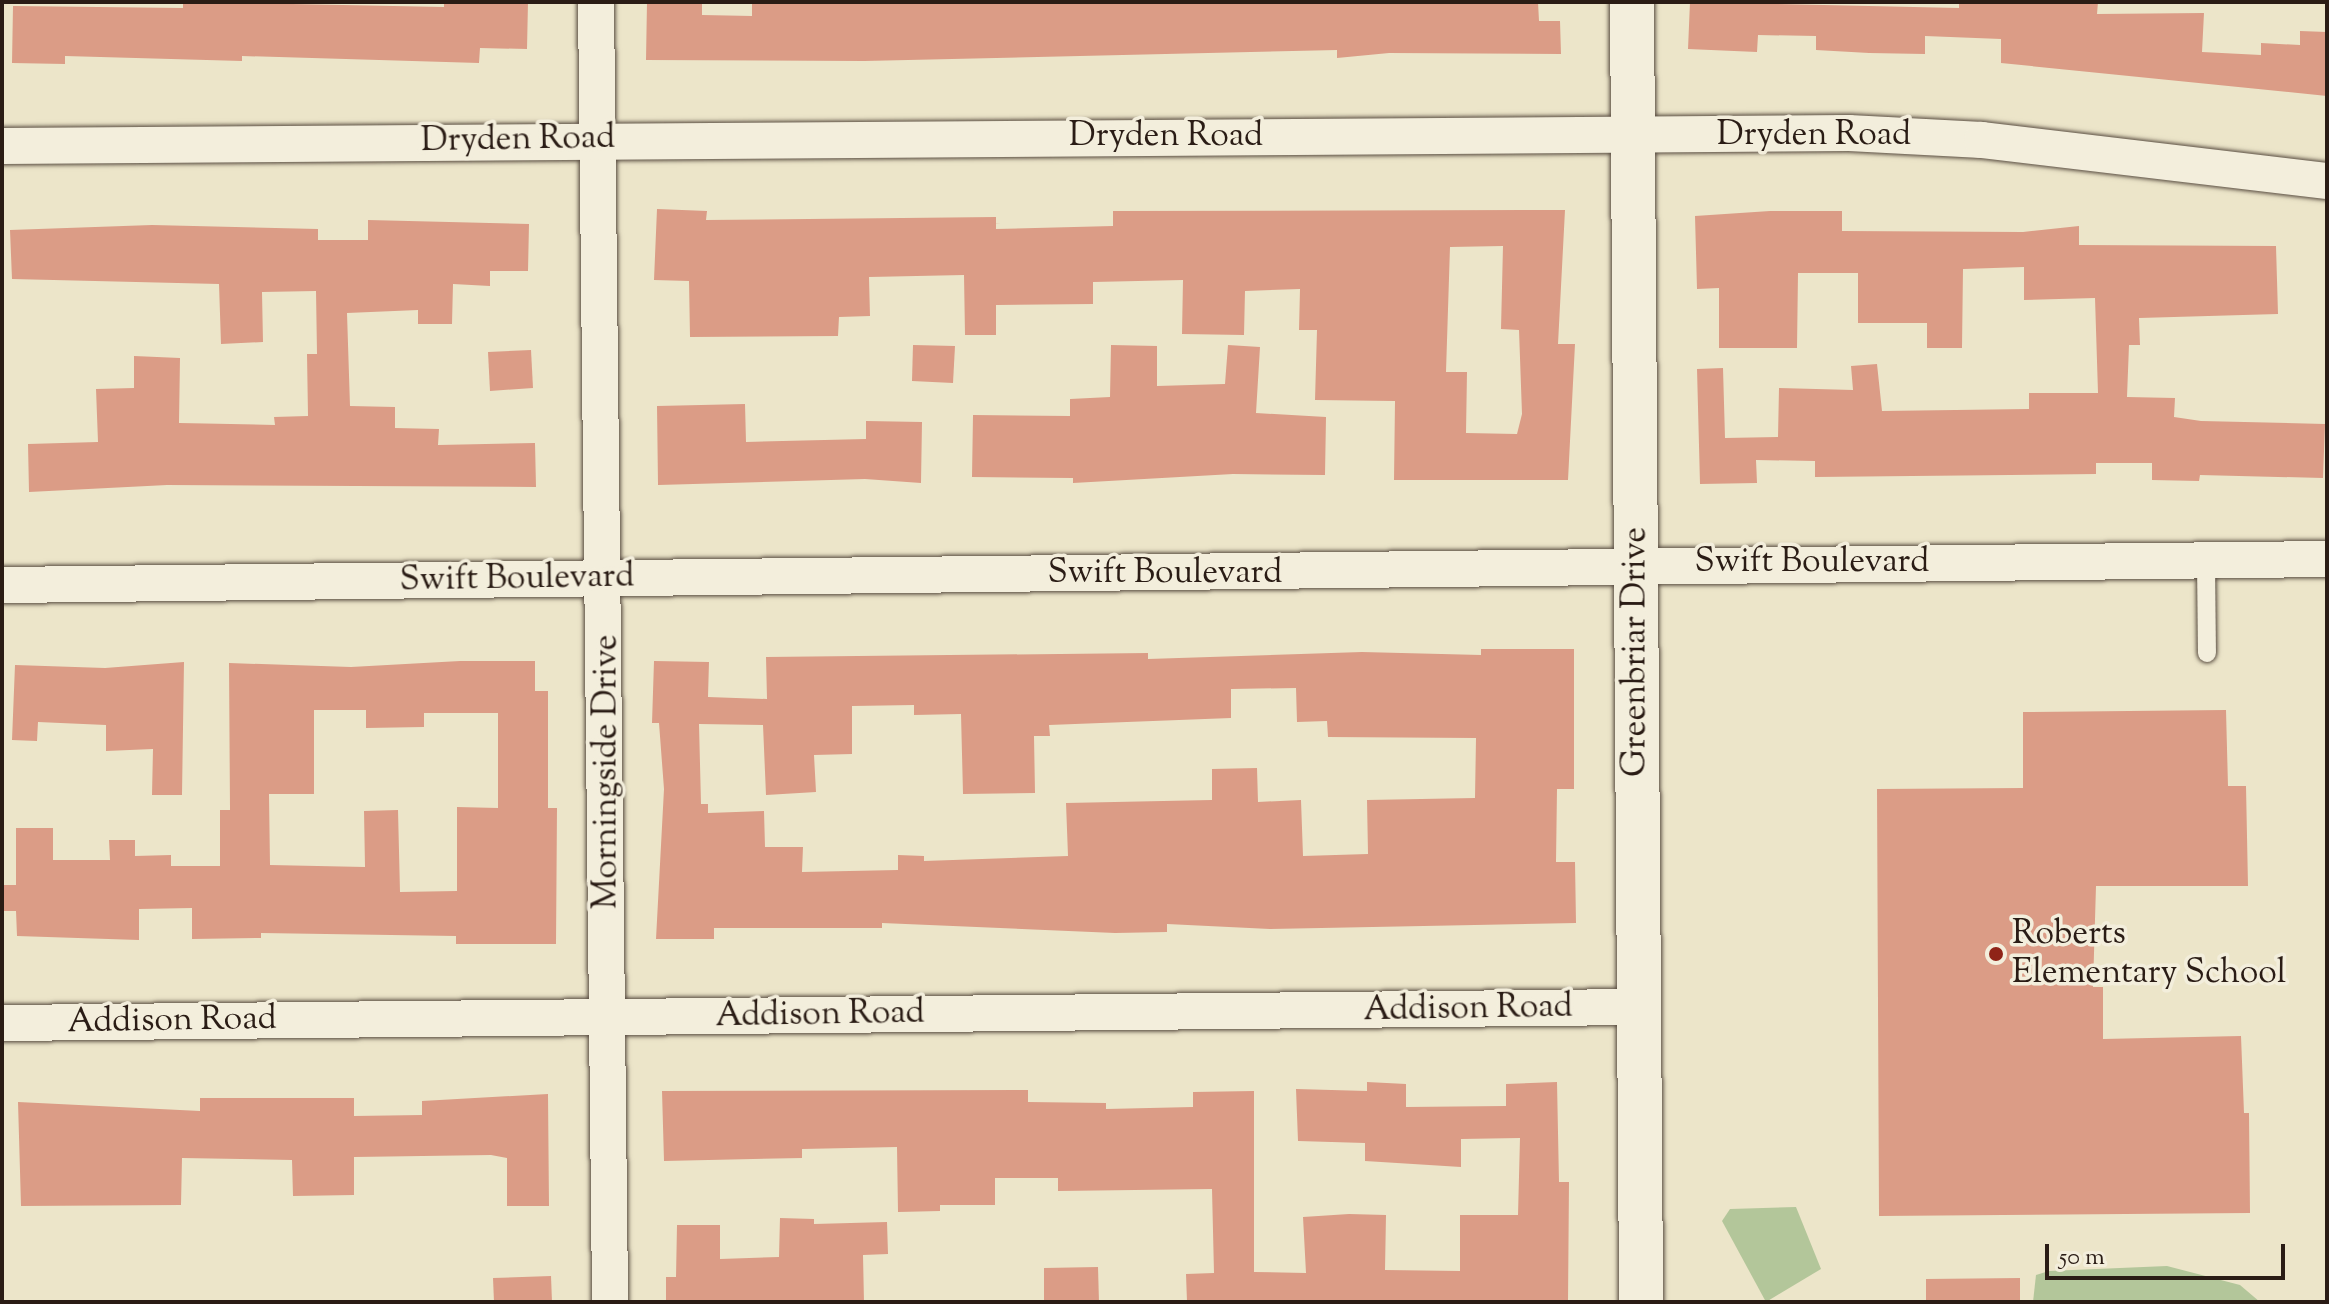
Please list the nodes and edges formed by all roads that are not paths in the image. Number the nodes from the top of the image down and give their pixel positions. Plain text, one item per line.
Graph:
1 (596, 2) edge
2 (1632, 2) edge
3 (1633, 136) junction
4 (598, 140) junction
5 (2, 146) edge
6 (2327, 181) edge
7 (2327, 559) edge
8 (2206, 561) junction
9 (1636, 564) junction
10 (606, 578) junction
11 (2, 585) edge
12 (2207, 653) dead end
13 (1639, 1007) junction
14 (607, 1017) junction
15 (2, 1023) edge
16 (610, 1302) edge
17 (1641, 1302) edge

1 - 4 street, Morningside Drive
2 - 3 main road, Greenbriar Drive
3 - 4 street, Dryden Road
3 - 6 street, Dryden Road
3 - 9 main road, Greenbriar Drive
4 - 5 street, Dryden Road
4 - 10 street, Morningside Drive
7 - 8 street, Swift Boulevard
8 - 9 street, Swift Boulevard
8 - 12 lane
9 - 10 street, Swift Boulevard
9 - 13 main road, Greenbriar Drive
10 - 11 street, Swift Boulevard
10 - 14 street, Morningside Drive
13 - 14 street, Addison Road
13 - 17 main road, Greenbriar Drive
14 - 15 street, Addison Road
14 - 16 street, Morningside Drive

